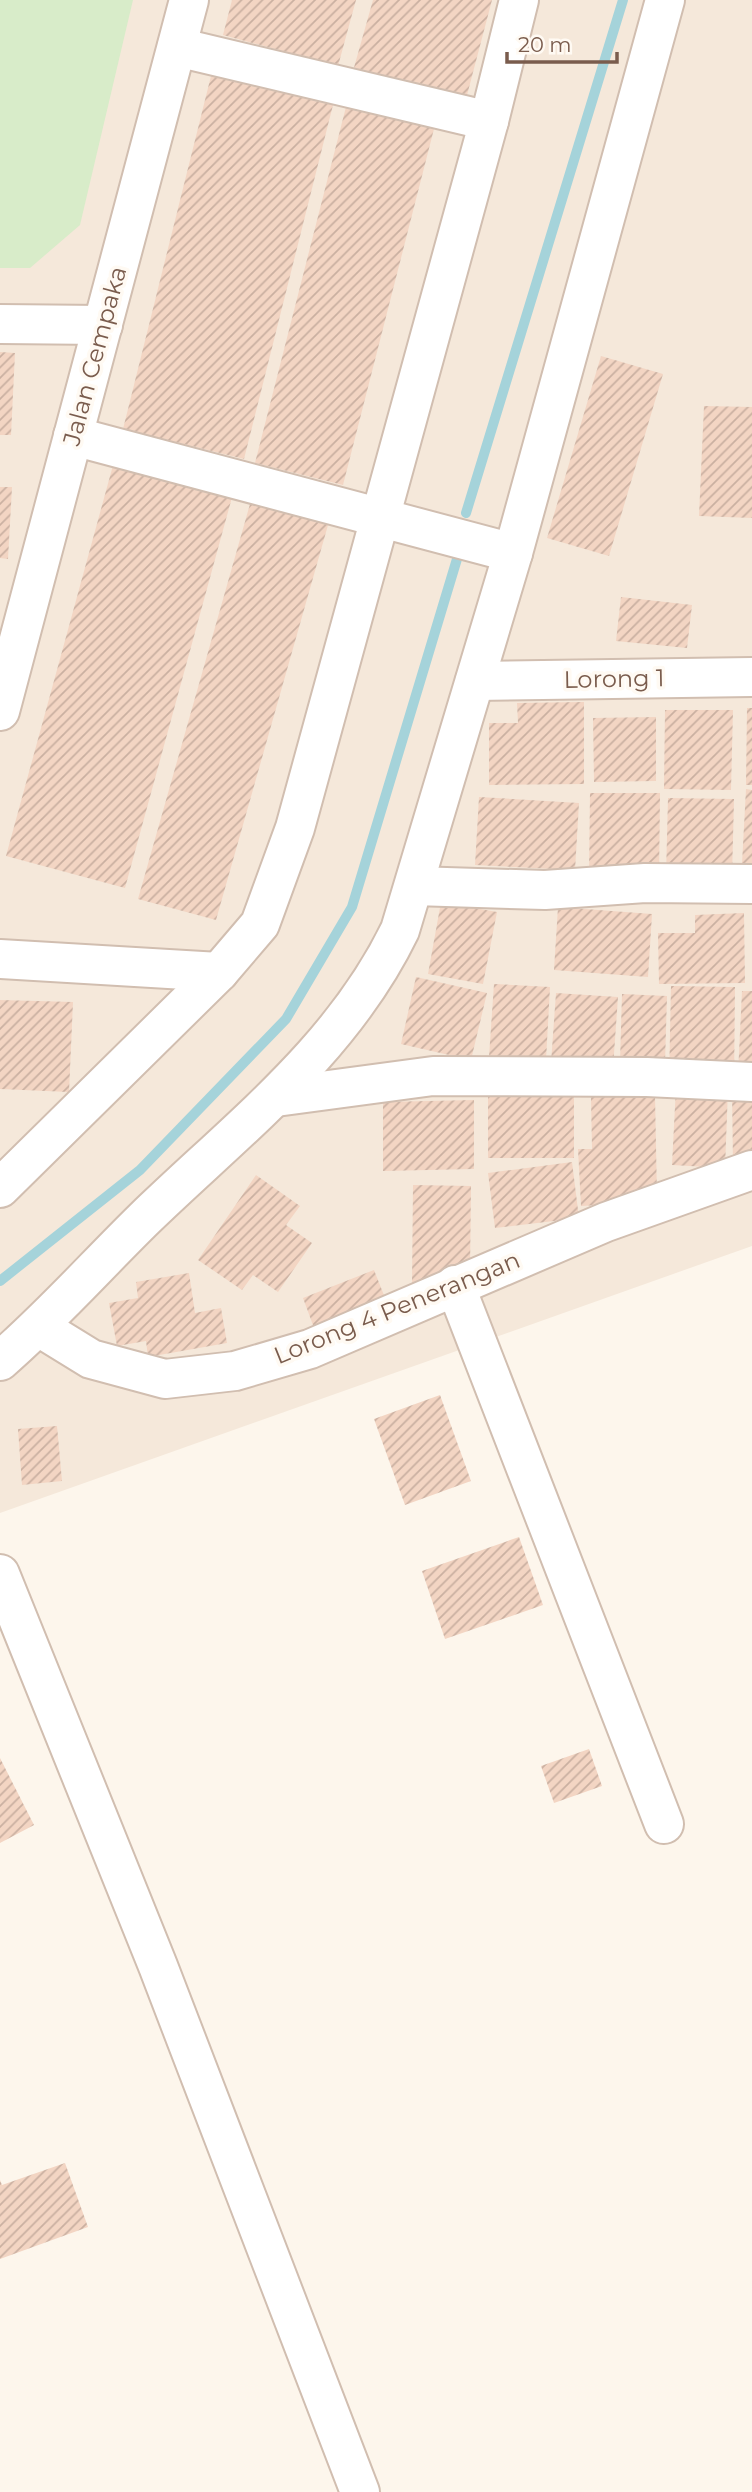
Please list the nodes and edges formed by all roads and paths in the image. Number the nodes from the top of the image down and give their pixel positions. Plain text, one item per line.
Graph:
1 (189, 0) edge
2 (519, 0) edge
3 (665, 0) edge
4 (177, 47) junction
5 (489, 121) junction
6 (0, 324) edge
7 (103, 325) junction
8 (73, 436) junction
9 (379, 517) junction
10 (513, 553) junction
11 (10, 631) edge
12 (752, 677) edge
13 (475, 681) junction
14 (0, 711) edge
15 (752, 884) edge
16 (414, 886) junction
17 (0, 959) edge
18 (219, 972) junction
19 (752, 1083) edge
20 (276, 1097) junction
21 (752, 1170) edge
22 (0, 1188) edge
23 (455, 1285) junction
24 (39, 1327) junction
25 (0, 1361) edge
26 (0, 1574) edge
27 (664, 1824) dead end
28 (360, 2492) edge

1 - 4 street, Jalan Cempaka
2 - 5 street
3 - 10 street
4 - 5 street
4 - 7 street, Jalan Cempaka
5 - 9 street
6 - 7 street
7 - 8 street, Jalan Cempaka
8 - 9 street
8 - 11 street, Jalan Cempaka
9 - 10 street
9 - 18 street
10 - 13 street
11 - 14 street, Jalan Cempaka
12 - 13 street, Lorong 1
13 - 16 street
15 - 16 street
16 - 20 street
17 - 18 street
18 - 22 street
19 - 20 street
20 - 24 street
21 - 23 street, Lorong 4 Penerangan
23 - 24 street, Lorong 4 Penerangan
23 - 27 street
24 - 25 street
26 - 28 street

